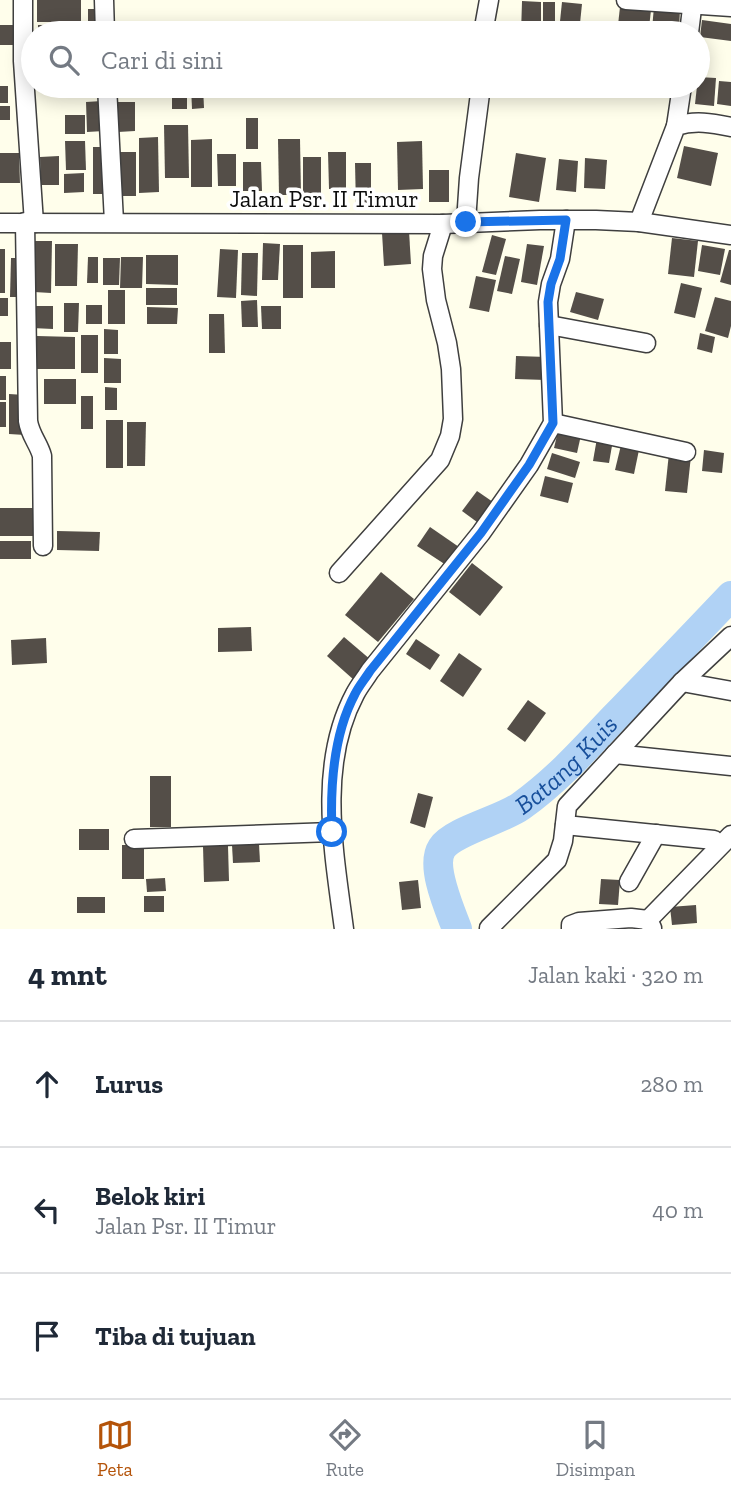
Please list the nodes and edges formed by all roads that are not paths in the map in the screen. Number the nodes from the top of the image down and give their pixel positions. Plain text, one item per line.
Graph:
1 (23, 0) edge
2 (104, 0) edge
3 (489, 0) edge
4 (626, 0) edge
5 (693, 2) edge
6 (731, 7) edge
7 (23, 21) edge
8 (105, 21) edge
9 (486, 21) edge
10 (691, 21) edge
11 (24, 98) edge
12 (108, 98) edge
13 (479, 98) edge
14 (680, 98) edge
15 (676, 126) junction
16 (731, 128) edge
17 (566, 220) junction
18 (114, 222) junction
19 (466, 222) junction
20 (639, 222) junction
21 (0, 223) edge
22 (29, 223) junction
23 (443, 224) junction
24 (731, 235) edge
25 (549, 325) junction
26 (646, 343) dead end
27 (553, 423) junction
28 (687, 452) dead end
29 (43, 546) dead end
30 (339, 573) dead end
31 (731, 636) edge
32 (682, 682) junction
33 (731, 691) edge
34 (615, 754) junction
35 (731, 766) edge
36 (565, 825) junction
37 (332, 832) junction
38 (656, 834) junction
39 (723, 837) edge
40 (134, 839) dead end
41 (629, 882) dead end
42 (650, 924) edge
43 (489, 928) edge
44 (344, 929) edge
45 (571, 929) edge

1 - 7 street
2 - 8 street
3 - 9 street
4 - 5 street
5 - 6 street
5 - 10 street
11 - 22 street
12 - 18 street
13 - 19 street
14 - 15 street
15 - 16 street
15 - 20 street
17 - 19 street, Jalan Psr. II Timur
17 - 20 street, Jalan Psr. II Timur
17 - 25 street
18 - 22 street, Jalan Psr. II Timur
18 - 23 street, Jalan Psr. II Timur
19 - 23 street, Jalan Psr. II Timur
20 - 24 street, Jalan Psr. II Timur
21 - 22 street, Jalan Psr. II Timur
22 - 29 street
23 - 30 street
25 - 26 street
25 - 27 street
27 - 28 street
27 - 37 street
31 - 32 street
32 - 33 street
32 - 34 street
34 - 35 street
34 - 36 street
36 - 38 street
36 - 43 street
37 - 40 street
37 - 44 street
38 - 39 street
38 - 41 street
39 - 42 street
42 - 45 street

